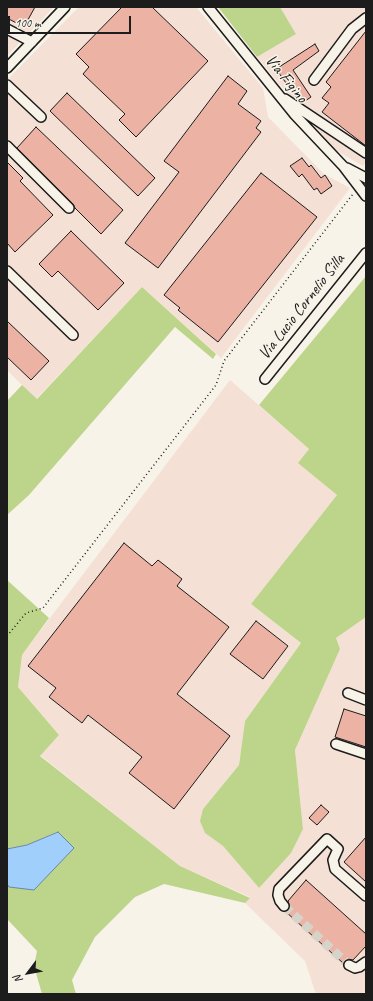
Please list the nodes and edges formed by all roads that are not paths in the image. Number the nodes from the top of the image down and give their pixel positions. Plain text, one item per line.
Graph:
1 (65, 7) edge
2 (208, 7) edge
3 (366, 18) edge
4 (7, 29) edge
5 (32, 42) junction
6 (7, 68) edge
7 (314, 80) dead end
8 (7, 85) edge
9 (279, 96) junction
10 (41, 117) dead end
11 (7, 146) edge
12 (366, 153) edge
13 (344, 167) junction
14 (366, 178) edge
15 (366, 196) edge
16 (69, 208) dead end
17 (365, 252) edge
18 (7, 271) edge
19 (73, 335) dead end
20 (265, 380) dead end
21 (348, 693) dead end
22 (366, 700) edge
23 (336, 744) dead end
24 (366, 754) edge
25 (366, 896) edge
26 (284, 906) tunnel mouth
27 (366, 962) edge
28 (349, 965) dead end

1 - 5 street
2 - 9 street, Via Figino
3 - 7 street
4 - 5 street
5 - 6 street
8 - 10 street
9 - 12 street
9 - 13 street, Via Figino
11 - 16 street
13 - 14 street, Via Figino
13 - 15 street, Via Figino
17 - 20 street, Via Lucio Cornelio Silla
18 - 19 street
21 - 22 street
23 - 24 street
25 - 26 street
27 - 28 street

